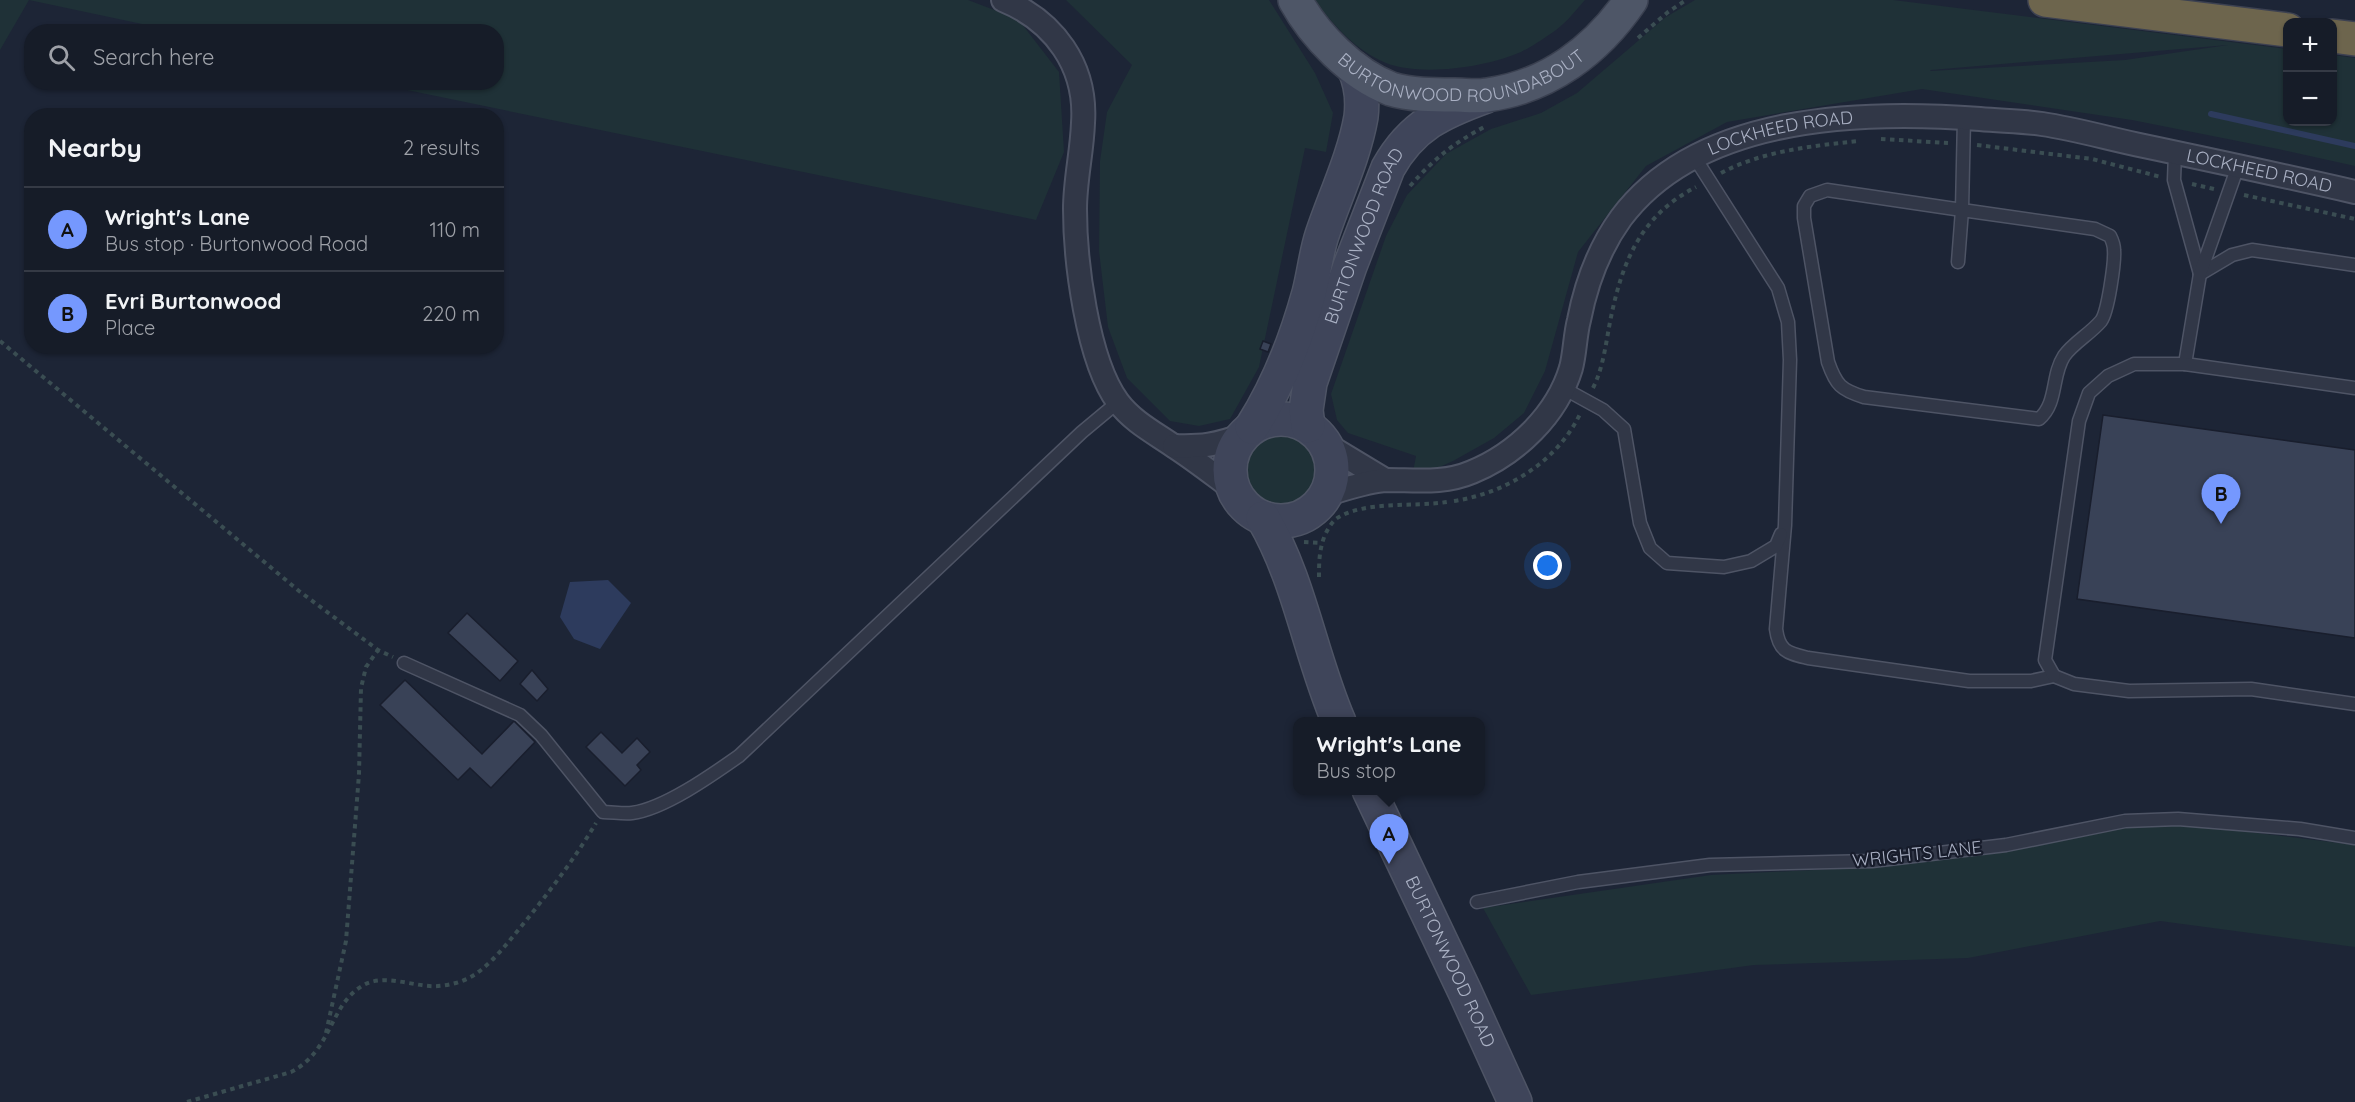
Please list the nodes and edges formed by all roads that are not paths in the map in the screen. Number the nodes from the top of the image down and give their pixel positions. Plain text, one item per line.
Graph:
1 (1002, 0) edge
2 (1295, 0) edge
3 (1631, 0) edge
4 (2045, 0) edge
5 (2283, 29) edge
6 (2337, 37) edge
7 (2355, 39) edge
8 (1354, 68) junction
9 (1491, 109) junction
10 (1964, 118) junction
11 (2175, 153) junction
12 (1695, 158) junction
13 (2238, 166) junction
14 (2355, 192) edge
15 (1962, 210) junction
16 (1958, 262) dead end
17 (2355, 264) edge
18 (2200, 274) junction
19 (2185, 364) junction
20 (1563, 388) junction
21 (2355, 388) edge
22 (1118, 402) junction
23 (1247, 431) junction
24 (1318, 435) junction
25 (1174, 446) junction
26 (1385, 480) junction
27 (1233, 489) junction
28 (1323, 500) junction
29 (1263, 518) junction
30 (1785, 525) junction
31 (1298, 597) junction
32 (404, 663) road end
33 (2054, 676) junction
34 (2355, 704) edge
35 (1337, 717) edge
36 (1371, 795) edge
37 (2355, 838) edge
38 (1478, 902) dead end
39 (1515, 1102) edge

1 - 22 street
2 - 8 main road, BURTONWOOD ROUNDABOUT
3 - 9 main road, BURTONWOOD ROUNDABOUT
4 - 5 highway
6 - 7 highway
8 - 9 main road, BURTONWOOD ROUNDABOUT
8 - 23 street, BURTONWOOD ROAD
9 - 24 street, BURTONWOOD ROAD
10 - 11 street, LOCKHEED ROAD
10 - 12 street, LOCKHEED ROAD
10 - 15 lane
11 - 13 street, LOCKHEED ROAD
11 - 18 lane
12 - 20 street, LOCKHEED ROAD
12 - 30 lane
13 - 14 street, LOCKHEED ROAD
13 - 18 lane
15 - 15 lane
15 - 16 lane
17 - 18 lane
18 - 19 lane
19 - 21 lane
19 - 33 lane
20 - 26 street, LOCKHEED ROAD
20 - 30 lane
22 - 25 street
22 - 32 lane
23 - 24 street
23 - 25 street
23 - 27 street
24 - 26 street
24 - 28 street
25 - 27 street
26 - 28 street, LOCKHEED ROAD
27 - 29 street
28 - 29 street
28 - 31 street
29 - 31 street
30 - 33 lane
31 - 35 street
33 - 34 lane
36 - 39 street, BURTONWOOD ROAD
37 - 38 lane, WRIGHTS LANE

